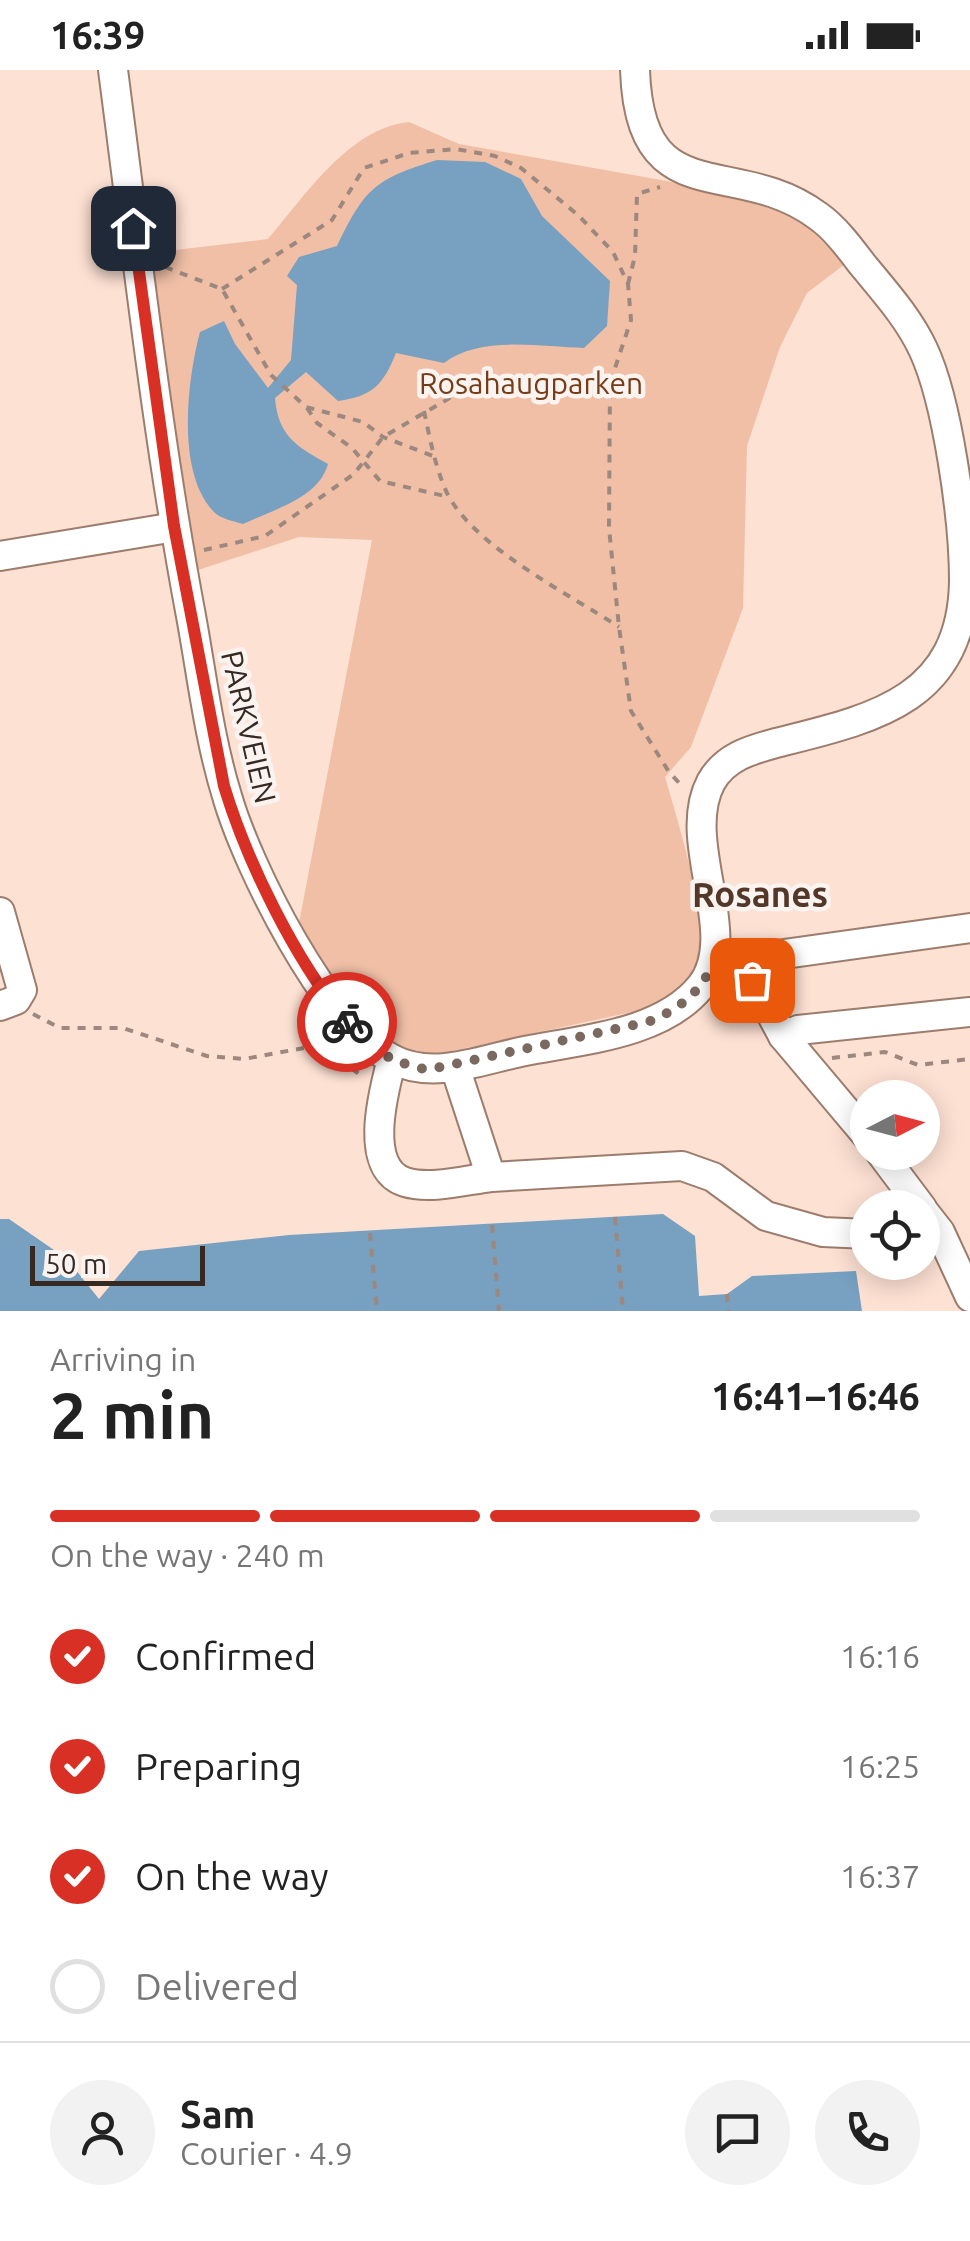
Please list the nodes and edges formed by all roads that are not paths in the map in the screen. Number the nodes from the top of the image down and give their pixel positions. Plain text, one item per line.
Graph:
1 (113, 70) edge
2 (635, 70) edge
3 (174, 526) junction
4 (0, 556) edge
5 (962, 643) edge
6 (0, 912) edge
7 (970, 928) edge
8 (743, 961) junction
9 (713, 964) junction
10 (6, 1005) edge
11 (970, 1012) edge
12 (783, 1036) junction
13 (392, 1060) junction
14 (455, 1066) junction
15 (850, 1116) edge
16 (491, 1177) junction
17 (850, 1233) edge
18 (940, 1236) edge
19 (970, 1297) edge

1 - 3 street, PARKVEIEN
2 - 5 street
3 - 4 street
3 - 13 street, PARKVEIEN
5 - 9 street
6 - 10 street
7 - 8 street
8 - 9 street
8 - 12 street
9 - 14 street
11 - 12 street
12 - 15 street
13 - 14 street
13 - 16 street
14 - 16 street
16 - 17 street
18 - 19 street

